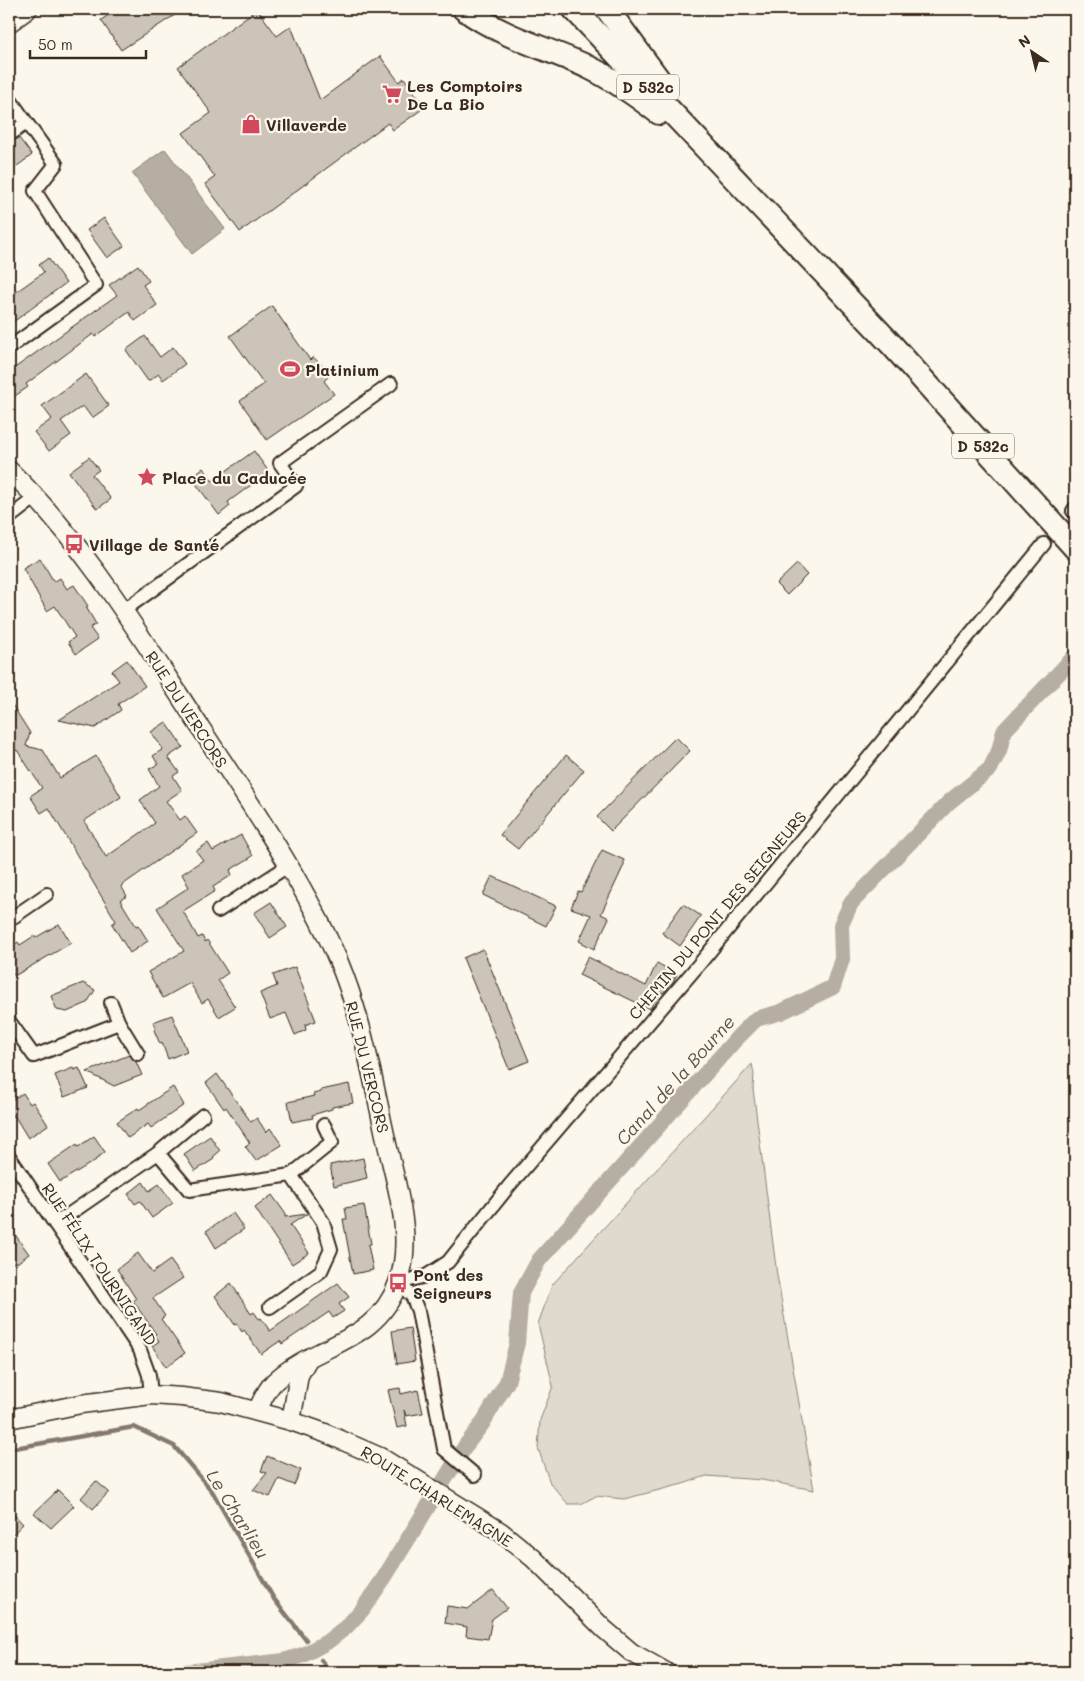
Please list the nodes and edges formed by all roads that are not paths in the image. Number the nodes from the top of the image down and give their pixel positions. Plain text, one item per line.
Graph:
1 (28, 9) edge
2 (464, 9) edge
3 (574, 9) edge
4 (607, 9) edge
5 (9, 23) edge
6 (9, 98) edge
7 (26, 123) junction
8 (9, 135) edge
9 (722, 165) junction
10 (9, 348) edge
11 (391, 384) dead end
12 (9, 470) edge
13 (36, 497) junction
14 (9, 518) edge
15 (1044, 544) tunnel mouth
16 (1075, 548) edge
17 (123, 611) junction
18 (288, 866) junction
19 (47, 894) dead end
20 (218, 911) dead end
21 (9, 920) edge
22 (110, 1004) dead end
23 (9, 1021) edge
24 (119, 1023) junction
25 (138, 1054) dead end
26 (203, 1115) dead end
27 (324, 1125) dead end
28 (158, 1153) junction
29 (9, 1156) edge
30 (291, 1175) junction
31 (55, 1224) junction
32 (398, 1283) junction
33 (270, 1307) dead end
34 (308, 1359) junction
35 (151, 1395) junction
36 (257, 1411) junction
37 (9, 1419) edge
38 (291, 1421) junction
39 (475, 1475) dead end
40 (666, 1672) edge

1 - 5 street
2 - 9 highway
3 - 9 highway, D 532c
4 - 9 highway
6 - 7 street
7 - 8 street
7 - 10 street
9 - 16 highway, D 532c
11 - 17 street
12 - 13 street, RUE DU VERCORS
13 - 14 street
13 - 17 street, RUE DU VERCORS
15 - 32 street, CHEMIN DU PONT DES SEIGNEURS
17 - 18 street, RUE DU VERCORS
18 - 20 street
18 - 32 street, RUE DU VERCORS
19 - 21 street
22 - 24 street
23 - 24 street
24 - 25 street
26 - 28 street
27 - 30 street
28 - 30 street
28 - 31 street
29 - 31 street, RUE FÉLIX TOURNIGAND
30 - 33 street
31 - 35 street, RUE FÉLIX TOURNIGAND
32 - 34 street, RUE DU VERCORS
32 - 39 street
34 - 36 street, RUE DU VERCORS
34 - 38 street
35 - 36 street, ROUTE CHARLEMAGNE
35 - 37 street, ROUTE CHARLEMAGNE
36 - 38 street, ROUTE CHARLEMAGNE
38 - 40 street, ROUTE CHARLEMAGNE

